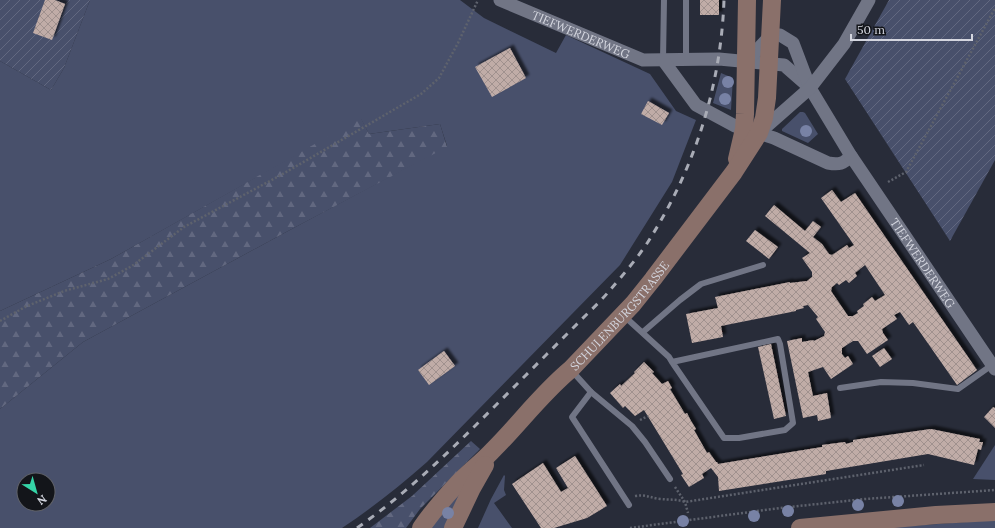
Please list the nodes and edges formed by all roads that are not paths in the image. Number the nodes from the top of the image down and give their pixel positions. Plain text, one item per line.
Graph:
1 (500, 0) edge
2 (664, 0) edge
3 (686, 0) edge
4 (747, 0) edge
5 (772, 0) edge
6 (869, 0) edge
7 (771, 35) junction
8 (663, 60) junction
9 (686, 60) junction
10 (747, 61) junction
11 (770, 63) junction
12 (810, 88) junction
13 (751, 131) junction
14 (851, 156) junction
15 (763, 265) dead end
16 (623, 315) junction
17 (643, 332) junction
18 (672, 362) junction
19 (993, 367) edge
20 (571, 369) junction
21 (840, 388) dead end
22 (591, 392) junction
23 (494, 449) junction
24 (670, 479) road end
25 (630, 505) dead end
26 (995, 512) edge
27 (421, 528) edge
28 (453, 528) edge
29 (800, 528) edge

1 - 8 street, TIEFWERDERWEG
2 - 8 lane
3 - 9 lane
4 - 10 street
5 - 7 street, SCHULENBURGSTRASSE
6 - 12 street
7 - 10 street
7 - 11 street, SCHULENBURGSTRASSE
7 - 12 street, TIEFWERDERWEG
8 - 9 street, TIEFWERDERWEG
8 - 13 street
9 - 10 street, TIEFWERDERWEG
10 - 11 street, TIEFWERDERWEG
10 - 13 street
11 - 12 street, TIEFWERDERWEG
11 - 13 street, SCHULENBURGSTRASSE
12 - 13 street
12 - 14 street, TIEFWERDERWEG
13 - 14 street
13 - 16 street, SCHULENBURGSTRASSE
14 - 19 street, TIEFWERDERWEG
15 - 17 lane
16 - 17 lane
16 - 20 street, SCHULENBURGSTRASSE
17 - 18 lane
18 - 18 lane
19 - 21 lane
20 - 22 lane
20 - 23 street, SCHULENBURGSTRASSE
22 - 24 lane
22 - 25 lane
23 - 27 street, SCHULENBURGSTRASSE
23 - 28 street, SCHULENBURGSTRASSE
26 - 29 street

